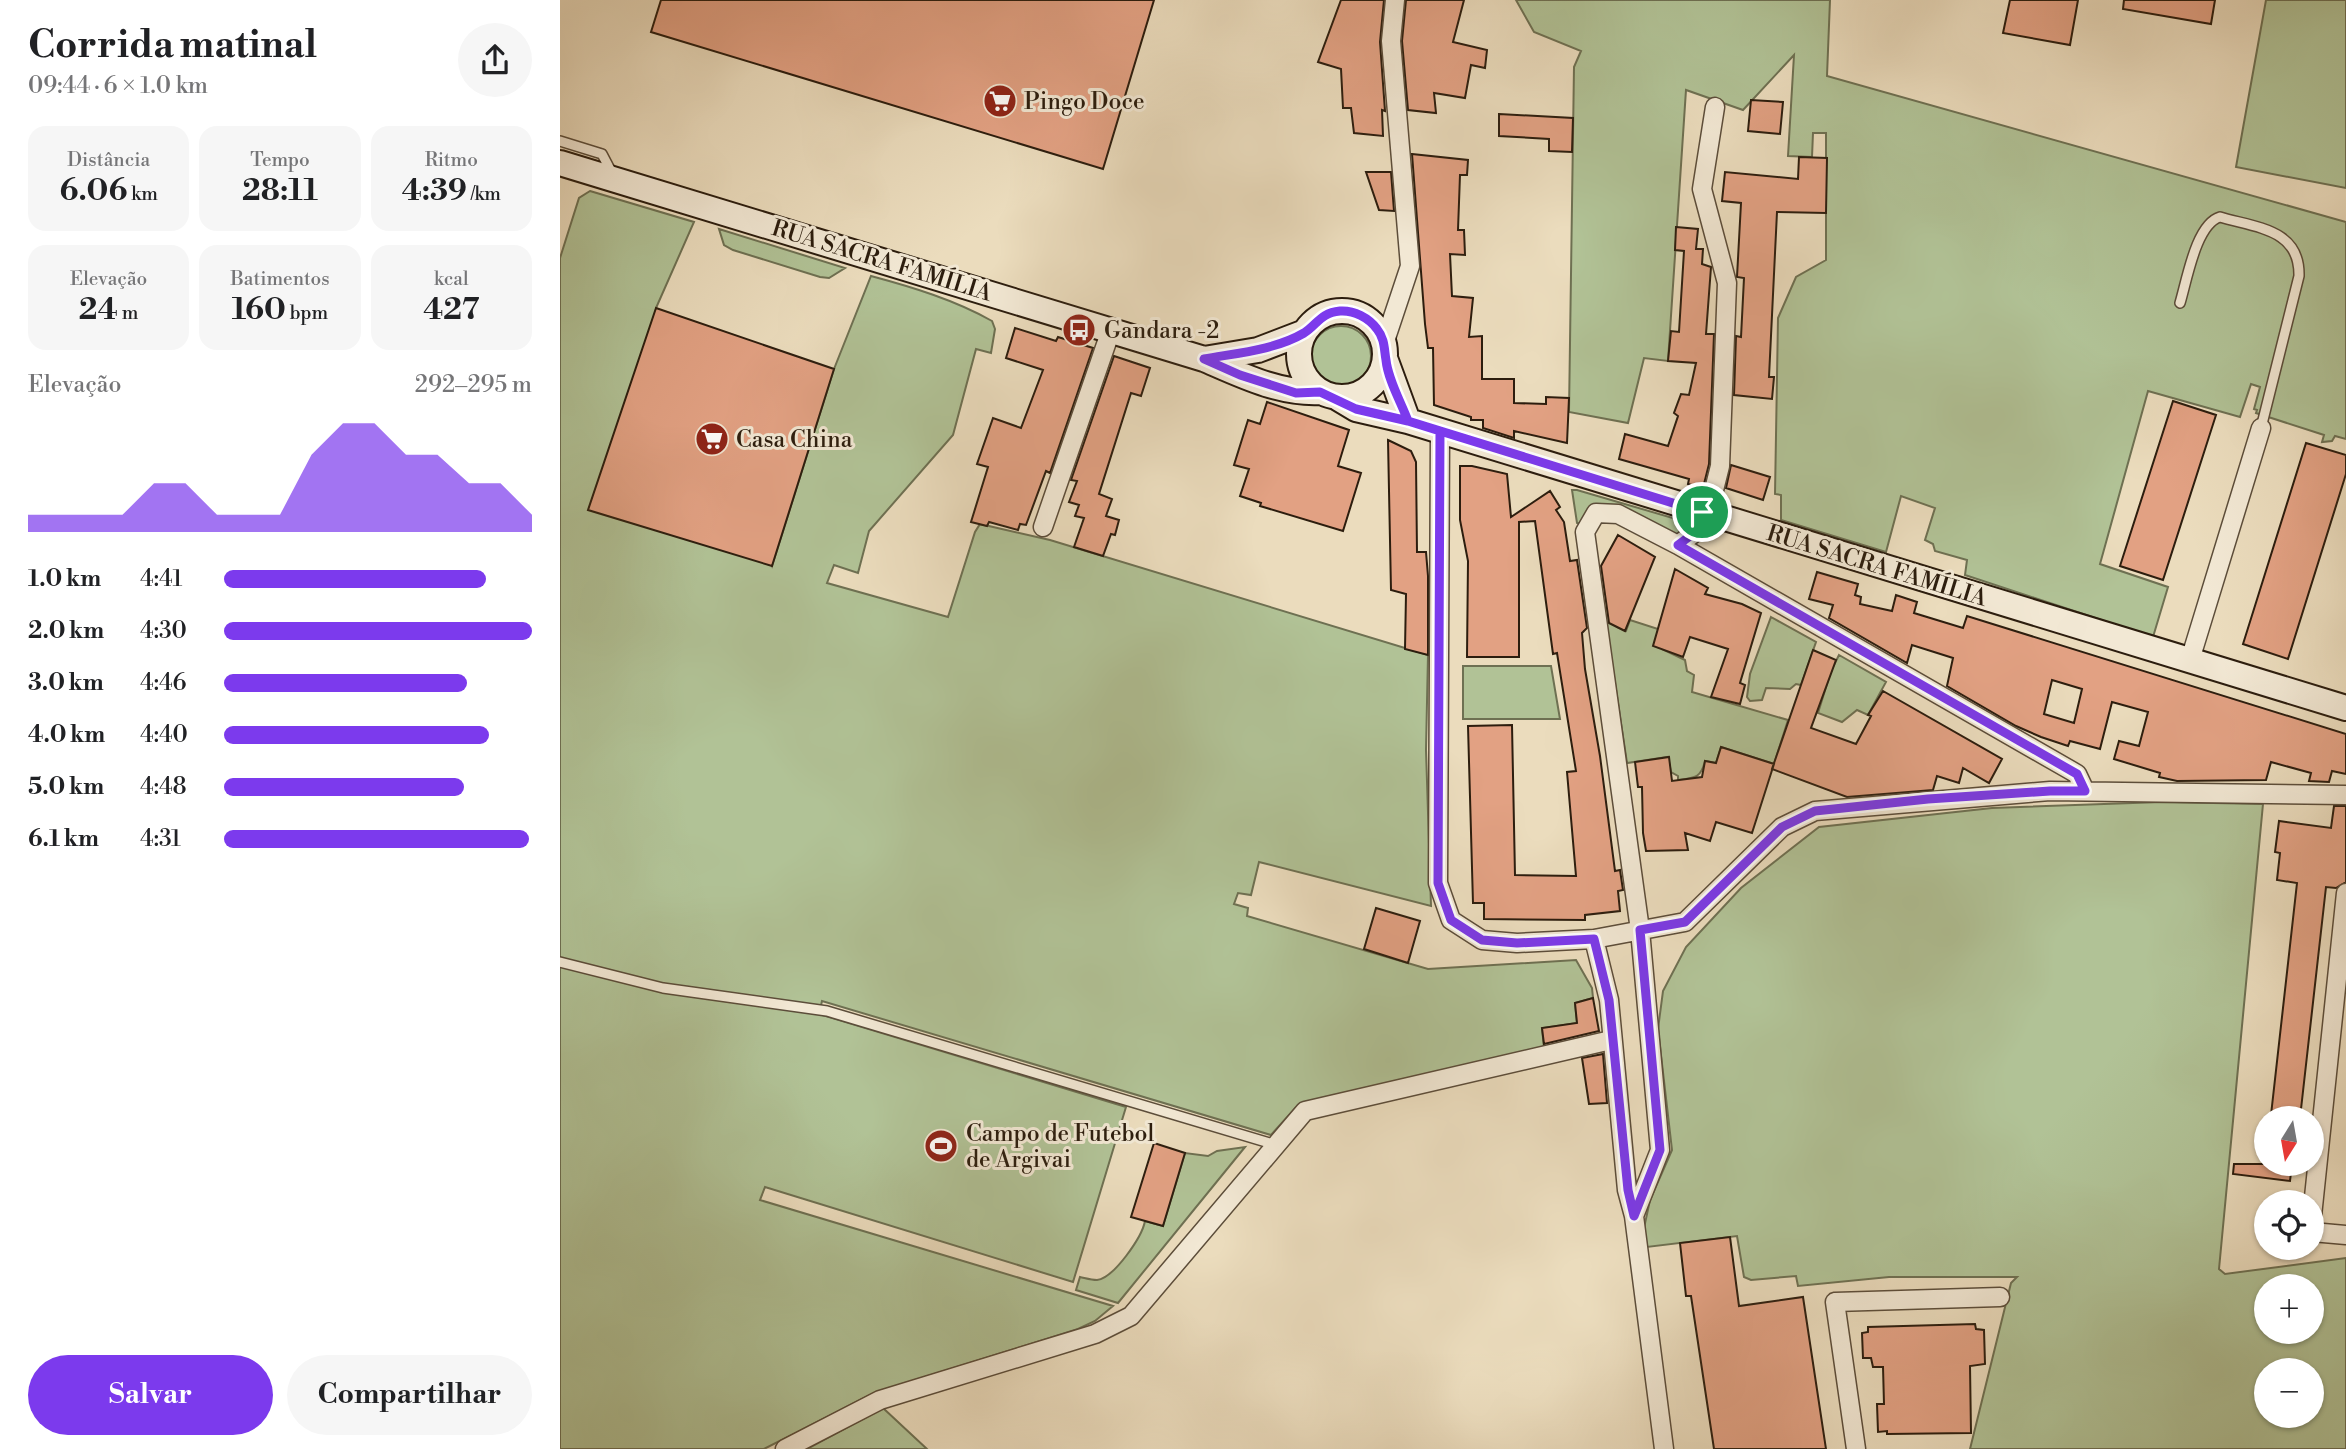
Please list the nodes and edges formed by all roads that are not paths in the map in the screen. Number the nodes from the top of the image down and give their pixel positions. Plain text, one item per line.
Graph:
1 (1395, 0) edge
2 (1715, 107) dead end
3 (560, 141) edge
4 (560, 163) edge
5 (615, 180) junction
6 (2180, 303) dead end
7 (1111, 330) junction
8 (1305, 332) junction
9 (1385, 352) junction
10 (1204, 359) junction
11 (1328, 395) junction
12 (1408, 421) junction
13 (2260, 428) joint
14 (1440, 431) junction
15 (1705, 513) junction
16 (1043, 527) dead end
17 (1678, 545) junction
18 (2190, 660) junction
19 (2346, 708) edge
20 (2085, 791) junction
21 (2346, 795) edge
22 (2346, 893) edge
23 (1640, 930) junction
24 (1594, 939) junction
25 (560, 962) edge
26 (2342, 962) edge
27 (1611, 1040) junction
28 (1276, 1145) junction
29 (2315, 1190) edge
30 (1634, 1216) junction
31 (2324, 1233) edge
32 (2346, 1235) edge
33 (2000, 1297) dead end
34 (785, 1449) edge
35 (1664, 1449) edge
36 (1856, 1449) edge

1 - 9 street
2 - 15 street
3 - 5 lane
4 - 5 street, RUA SACRA FAMÍLIA
5 - 7 street, RUA SACRA FAMÍLIA
6 - 13 lane
7 - 10 street, RUA SACRA FAMÍLIA
7 - 16 street
8 - 9 street
8 - 10 street, RUA SACRA FAMÍLIA
8 - 11 street
9 - 11 street
9 - 12 street
10 - 11 street, RUA SACRA FAMÍLIA
11 - 12 street, RUA SACRA FAMÍLIA
12 - 14 street, RUA SACRA FAMÍLIA
13 - 18 street
14 - 15 street, RUA SACRA FAMÍLIA
14 - 24 street
15 - 17 street
15 - 18 street, RUA SACRA FAMÍLIA
17 - 20 street
17 - 23 street
18 - 19 street, RUA SACRA FAMÍLIA
20 - 21 street
20 - 23 street
22 - 26 street
23 - 24 street
23 - 30 street
24 - 27 street
25 - 28 lane
26 - 29 street
27 - 28 street
27 - 30 street
28 - 34 street
30 - 35 street
31 - 32 street
33 - 36 street

